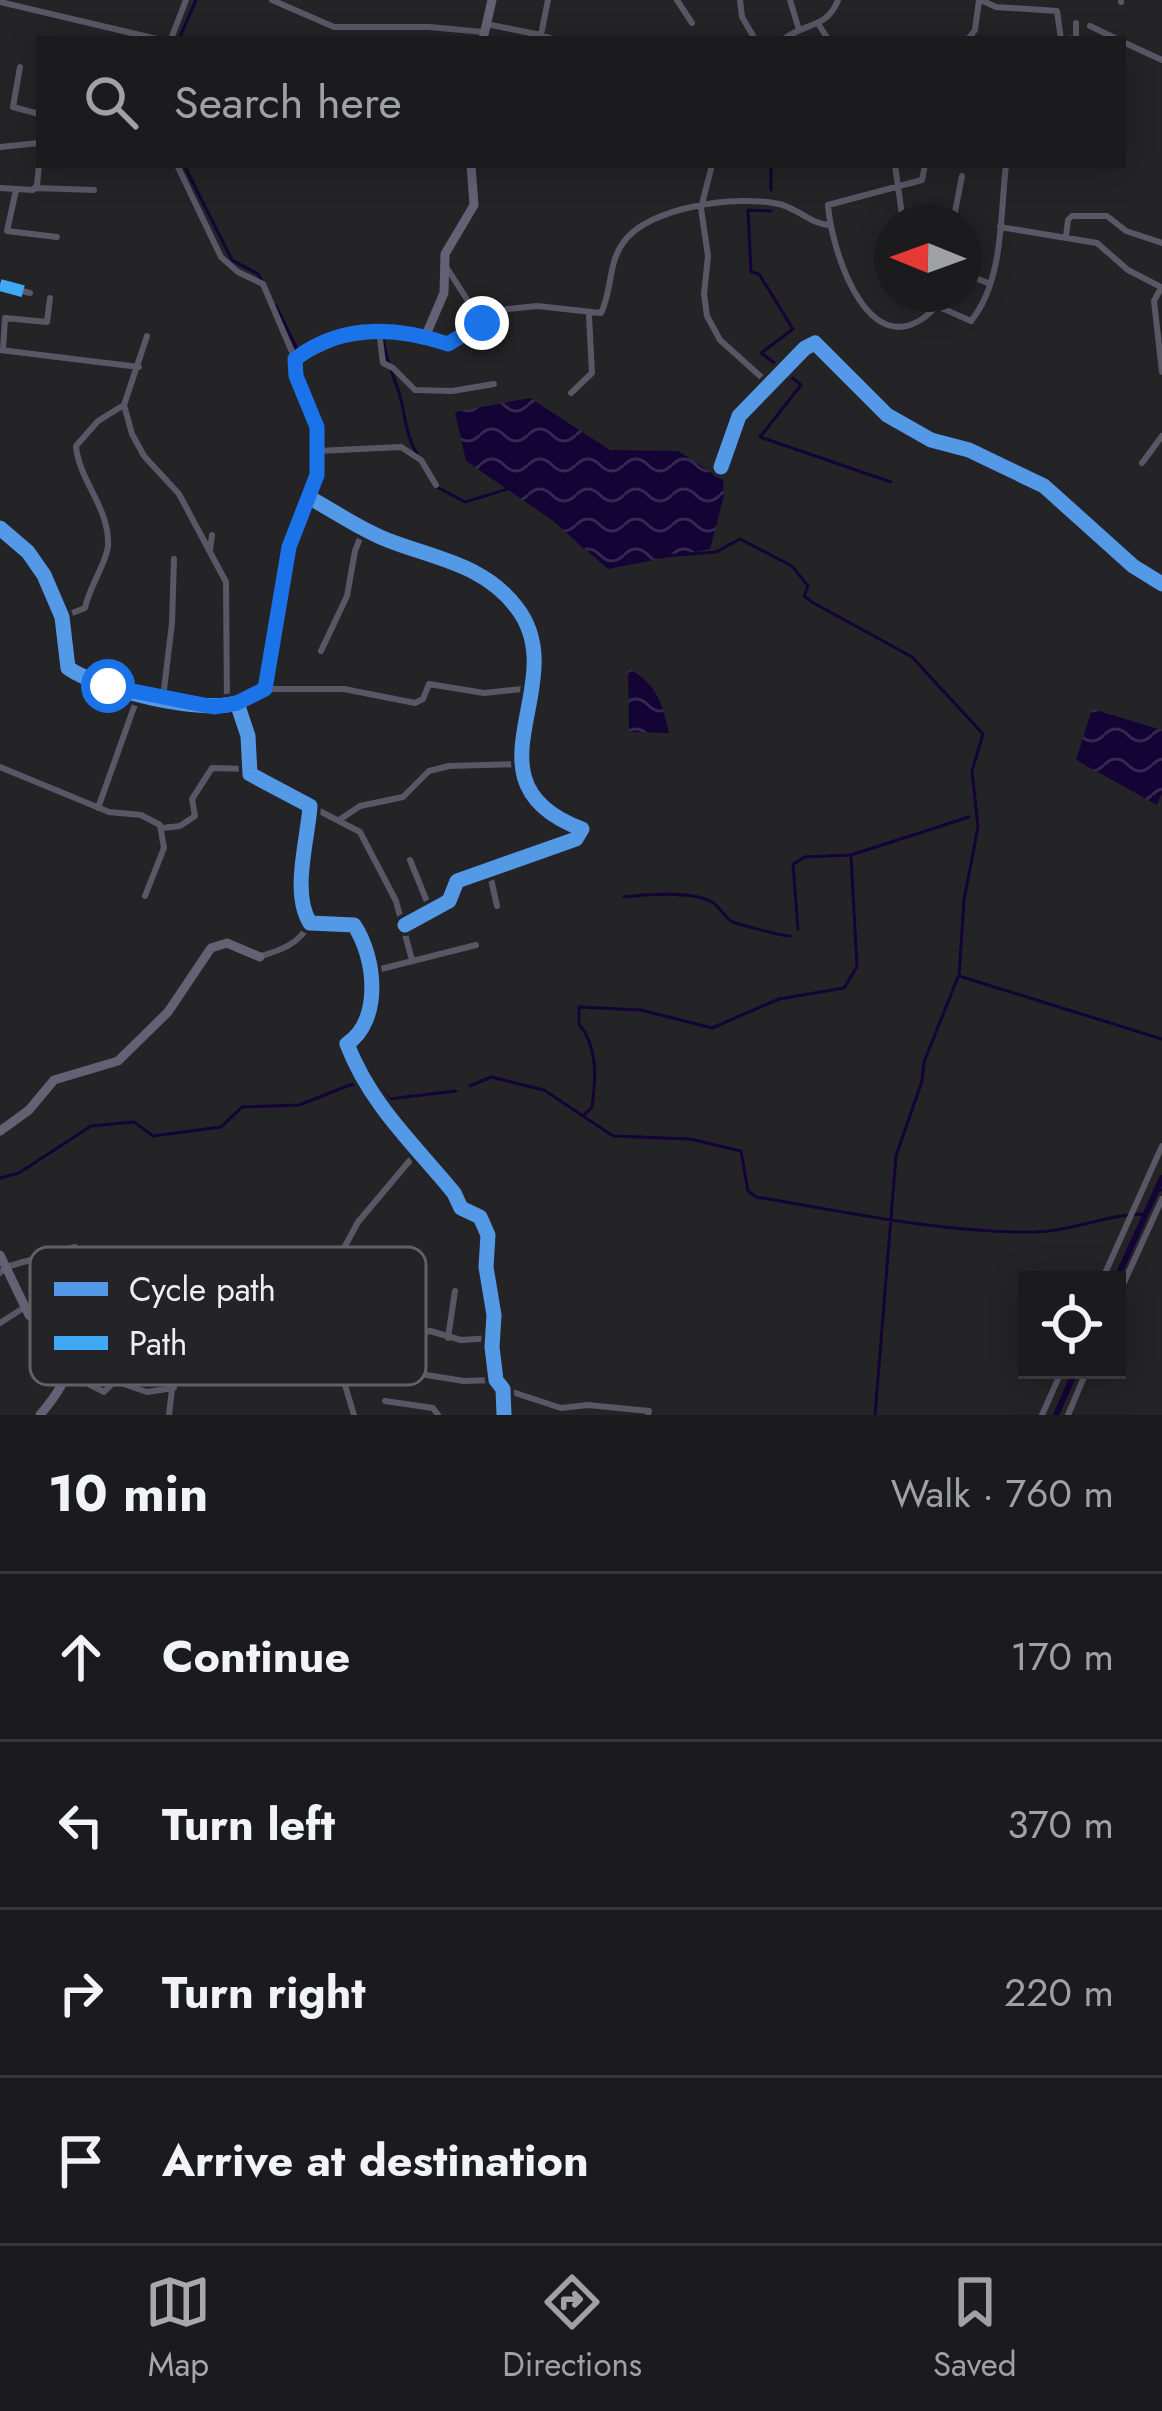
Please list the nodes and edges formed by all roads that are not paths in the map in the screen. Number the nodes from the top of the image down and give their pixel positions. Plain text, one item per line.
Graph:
1 (186, 0) edge
2 (272, 0) edge
3 (492, 0) edge
4 (548, 0) edge
5 (677, 0) edge
6 (740, 0) edge
7 (790, 0) edge
8 (838, 0) edge
9 (980, 0) edge
10 (0, 2) edge
11 (284, 3) edge
12 (31, 5) edge
13 (692, 23) dead end
14 (1076, 23) dead end
15 (819, 25) junction
16 (1090, 26) dead end
17 (799, 30) junction
18 (485, 32) edge
19 (125, 35) edge
20 (542, 35) joint
21 (172, 36) edge
22 (753, 36) edge
23 (789, 36) edge
24 (826, 36) edge
25 (970, 36) edge
26 (1063, 36) edge
27 (1076, 36) edge
28 (1111, 36) edge
29 (1126, 43) edge
30 (1162, 60) edge
31 (20, 67) dead end
32 (36, 113) edge
33 (36, 143) edge
34 (0, 147) edge
35 (38, 168) edge
36 (178, 168) edge
37 (471, 168) edge
38 (711, 168) edge
39 (896, 168) edge
40 (924, 168) edge
41 (1006, 168) edge
42 (962, 176) dead end
43 (901, 187) junction
44 (0, 188) edge
45 (35, 188) junction
46 (16, 190) junction
47 (94, 190) dead end
48 (902, 204) edge
49 (957, 204) edge
50 (701, 208) junction
51 (830, 225) junction
52 (1000, 227) junction
53 (1066, 236) junction
54 (57, 237) dead end
55 (1162, 243) edge
56 (445, 266) junction
57 (982, 281) edge
58 (990, 284) junction
59 (0, 285) edge
60 (1161, 286) edge
61 (30, 293) dead end
62 (50, 298) dead end
63 (589, 314) junction
64 (482, 323) junction
65 (379, 331) junction
66 (147, 336) dead end
67 (425, 337) junction
68 (2, 350) edge
69 (295, 359) junction
70 (139, 367) junction
71 (1162, 372) edge
72 (494, 384) dead end
73 (770, 384) junction
74 (571, 393) dead end
75 (124, 405) junction
76 (1162, 436) edge
77 (317, 452) junction
78 (1142, 463) dead end
79 (721, 467) dead end
80 (436, 485) dead end
81 (310, 498) junction
82 (0, 528) edge
83 (364, 528) junction
84 (212, 535) dead end
85 (209, 553) junction
86 (174, 559) dead end
87 (1162, 584) edge
88 (62, 617) junction
89 (321, 651) dead end
90 (531, 688) junction
91 (265, 689) junction
92 (139, 693) junction
93 (163, 698) junction
94 (232, 704) junction
95 (523, 764) junction
96 (0, 767) edge
97 (248, 769) junction
98 (310, 806) junction
99 (98, 808) junction
100 (339, 820) junction
101 (162, 828) junction
102 (410, 860) dead end
103 (489, 870) junction
104 (145, 896) dead end
105 (496, 906) dead end
106 (430, 909) junction
107 (310, 923) junction
108 (406, 925) junction
109 (476, 945) dead end
110 (260, 957) joint
111 (412, 960) junction
112 (368, 972) junction
113 (347, 1044) joint
114 (0, 1131) edge
115 (1162, 1146) edge
116 (417, 1151) junction
117 (1162, 1199) edge
118 (344, 1247) edge
119 (0, 1255) edge
120 (3, 1270) edge
121 (1106, 1271) edge
122 (1126, 1278) edge
123 (454, 1291) dead end
124 (25, 1307) junction
125 (30, 1312) edge
126 (0, 1323) edge
127 (426, 1332) edge
128 (448, 1338) junction
129 (492, 1338) junction
130 (426, 1375) edge
131 (1058, 1379) edge
132 (1083, 1379) edge
133 (496, 1380) junction
134 (59, 1385) edge
135 (128, 1385) edge
136 (174, 1385) edge
137 (344, 1385) edge
138 (174, 1388) junction
139 (503, 1389) junction
140 (385, 1401) dead end
141 (40, 1415) edge
142 (169, 1415) edge
143 (354, 1415) edge
144 (438, 1415) edge
145 (504, 1415) edge
146 (648, 1415) edge
147 (1042, 1415) edge
148 (1068, 1415) edge

1 - 21 street
2 - 11 street
3 - 18 street
4 - 20 street
5 - 13 street
6 - 22 street
7 - 17 street
8 - 15 street
9 - 25 street
9 - 26 street
10 - 12 street
11 - 18 street
12 - 19 street
14 - 27 street
15 - 17 street
15 - 24 street
16 - 28 street
17 - 23 street
18 - 20 street
29 - 30 street
31 - 32 street
33 - 34 street
35 - 45 street
36 - 69 street
37 - 56 street
38 - 50 street
39 - 43 street
40 - 43 street
41 - 52 street
42 - 49 street
43 - 48 street
43 - 51 street
44 - 46 street
45 - 46 street
45 - 47 street
46 - 54 street
50 - 51 street
50 - 63 street
50 - 73 street
51 - 58 street
52 - 53 street
52 - 58 street
53 - 55 street
53 - 60 street
56 - 64 street
56 - 67 street
57 - 58 street
59 - 61 street
60 - 71 street
62 - 68 street
63 - 64 street
63 - 74 street
64 - 67 street
65 - 67 street
65 - 69 street
65 - 72 street
66 - 70 street
68 - 70 street
69 - 77 street
70 - 75 street
73 - 79 street
73 - 87 street
75 - 85 street
75 - 88 street
76 - 78 street
77 - 80 street
77 - 81 street
81 - 83 street
81 - 91 street
82 - 88 street
83 - 89 street
83 - 90 street
84 - 85 street
85 - 94 street
86 - 93 street
88 - 92 street
90 - 91 street
90 - 95 street
91 - 94 street
92 - 93 street
92 - 99 street
93 - 94 street
94 - 97 street
95 - 100 street
95 - 103 street
96 - 99 street
97 - 98 street
97 - 101 street
98 - 100 street
98 - 107 street
99 - 101 street
100 - 108 street
101 - 104 street
102 - 106 street
103 - 105 street
103 - 106 street
106 - 108 street
107 - 110 street
107 - 112 street
108 - 111 street
109 - 111 street
110 - 114 street
111 - 112 street
112 - 113 street
113 - 116 street
115 - 121 street
116 - 118 street
116 - 129 street
117 - 122 street
119 - 120 street
120 - 124 street
123 - 128 street
124 - 125 street
124 - 126 street
127 - 128 street
128 - 129 street
129 - 133 street
130 - 133 street
131 - 147 street
132 - 148 street
133 - 139 street
134 - 141 street
135 - 138 street
136 - 138 street
137 - 143 street
138 - 142 street
139 - 145 street
139 - 146 street
140 - 144 street

